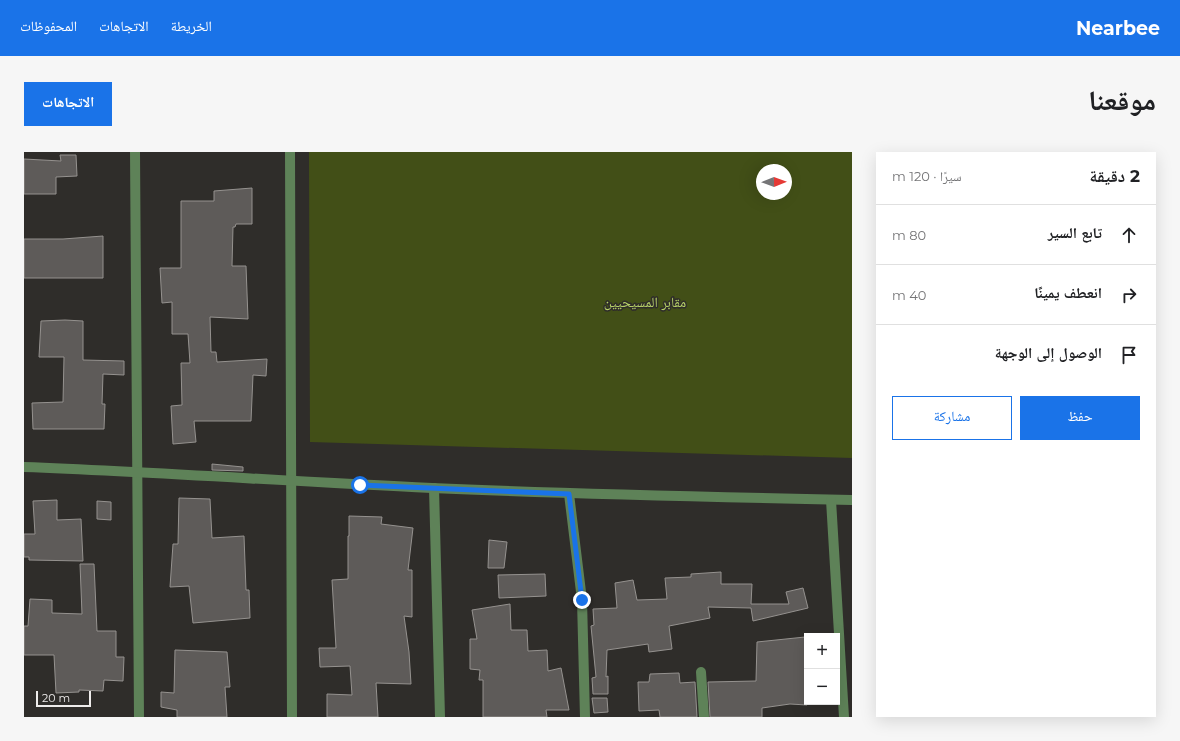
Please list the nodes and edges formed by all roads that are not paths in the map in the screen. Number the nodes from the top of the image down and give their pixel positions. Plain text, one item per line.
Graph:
1 (135, 152) edge
2 (290, 152) edge
3 (24, 467) edge
4 (138, 471) junction
5 (290, 480) junction
6 (434, 488) junction
7 (569, 494) junction
8 (831, 500) junction
9 (852, 500) edge
10 (702, 672) dead end
11 (139, 717) edge
12 (292, 717) edge
13 (440, 717) edge
14 (585, 717) edge
15 (704, 717) edge
16 (844, 717) edge

1 - 4 street
2 - 5 street
3 - 4 street
4 - 5 street
4 - 11 street
5 - 6 street
5 - 12 street
6 - 7 street
6 - 13 street
7 - 8 street
7 - 14 street
8 - 9 street
8 - 16 street
10 - 15 street

